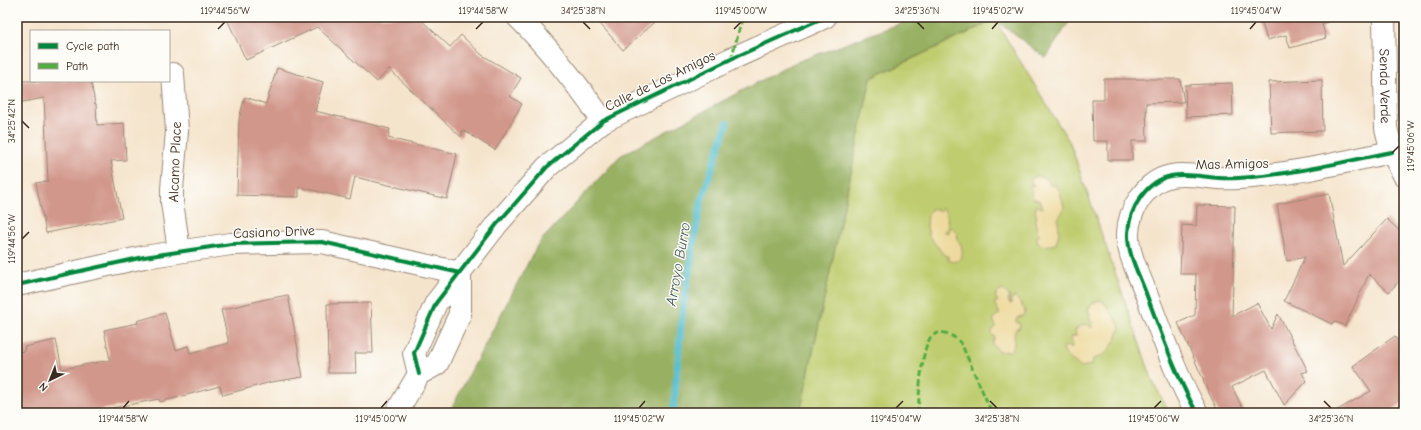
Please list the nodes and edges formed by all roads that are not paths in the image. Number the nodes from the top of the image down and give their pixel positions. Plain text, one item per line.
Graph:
1 (518, 17) edge
2 (825, 17) edge
3 (1384, 17) edge
4 (173, 74) dead end
5 (603, 121) junction
6 (1392, 152) junction
7 (1404, 175) edge
8 (180, 251) junction
9 (460, 273) junction
10 (17, 285) edge
11 (396, 413) edge
12 (1197, 413) edge

1 - 5 street
2 - 5 street, Calle de Los Amigos
3 - 6 street, Senda Verde
4 - 8 street, Alcamo Place
5 - 9 street, Calle de Los Amigos
6 - 7 street, Senda Verde
6 - 12 street, Mas Amigos
8 - 9 street, Casiano Drive
8 - 10 street, Casiano Drive
9 - 11 street

